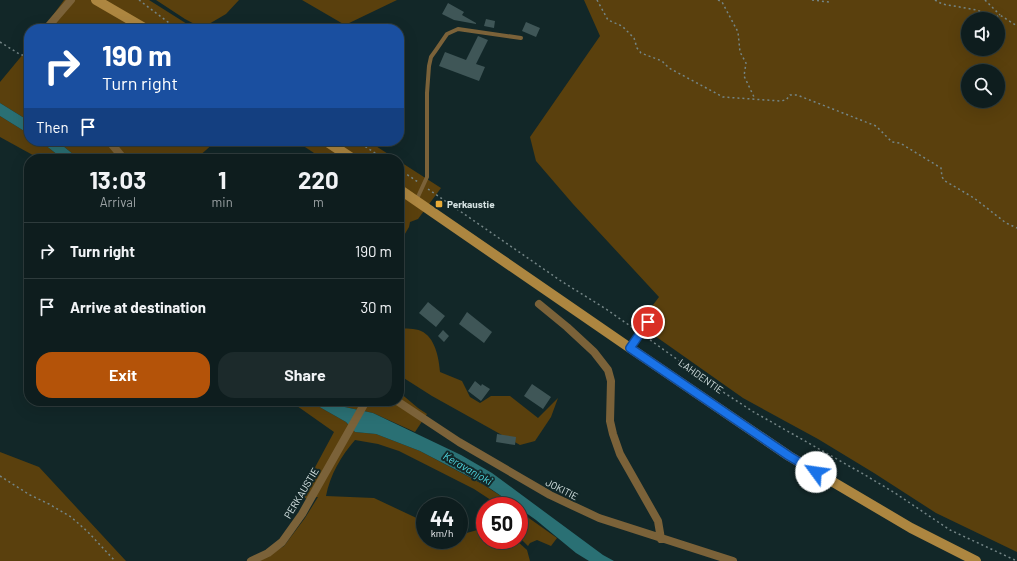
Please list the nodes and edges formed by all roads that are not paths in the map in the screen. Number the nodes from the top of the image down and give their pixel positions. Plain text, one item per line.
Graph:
1 (71, 0) edge
2 (96, 0) edge
3 (50, 24) edge
4 (137, 24) edge
5 (521, 38) dead end
6 (112, 146) edge
7 (334, 146) edge
8 (120, 154) edge
9 (346, 154) edge
10 (404, 193) edge
11 (416, 202) junction
12 (539, 304) dead end
13 (648, 322) dead end
14 (630, 348) junction
15 (363, 406) edge
16 (404, 406) edge
17 (661, 539) junction
18 (251, 561) edge
19 (733, 561) edge
20 (976, 561) edge

1 - 3 street
2 - 4 main road
5 - 11 lane
6 - 8 street
7 - 9 main road
10 - 11 main road, LAHDENTIE
11 - 14 main road, LAHDENTIE
12 - 17 street
13 - 14 lane
14 - 20 main road, LAHDENTIE
15 - 18 street, PERKAUSTIE
16 - 17 street, JOKITIE
17 - 19 street, JOKITIE

